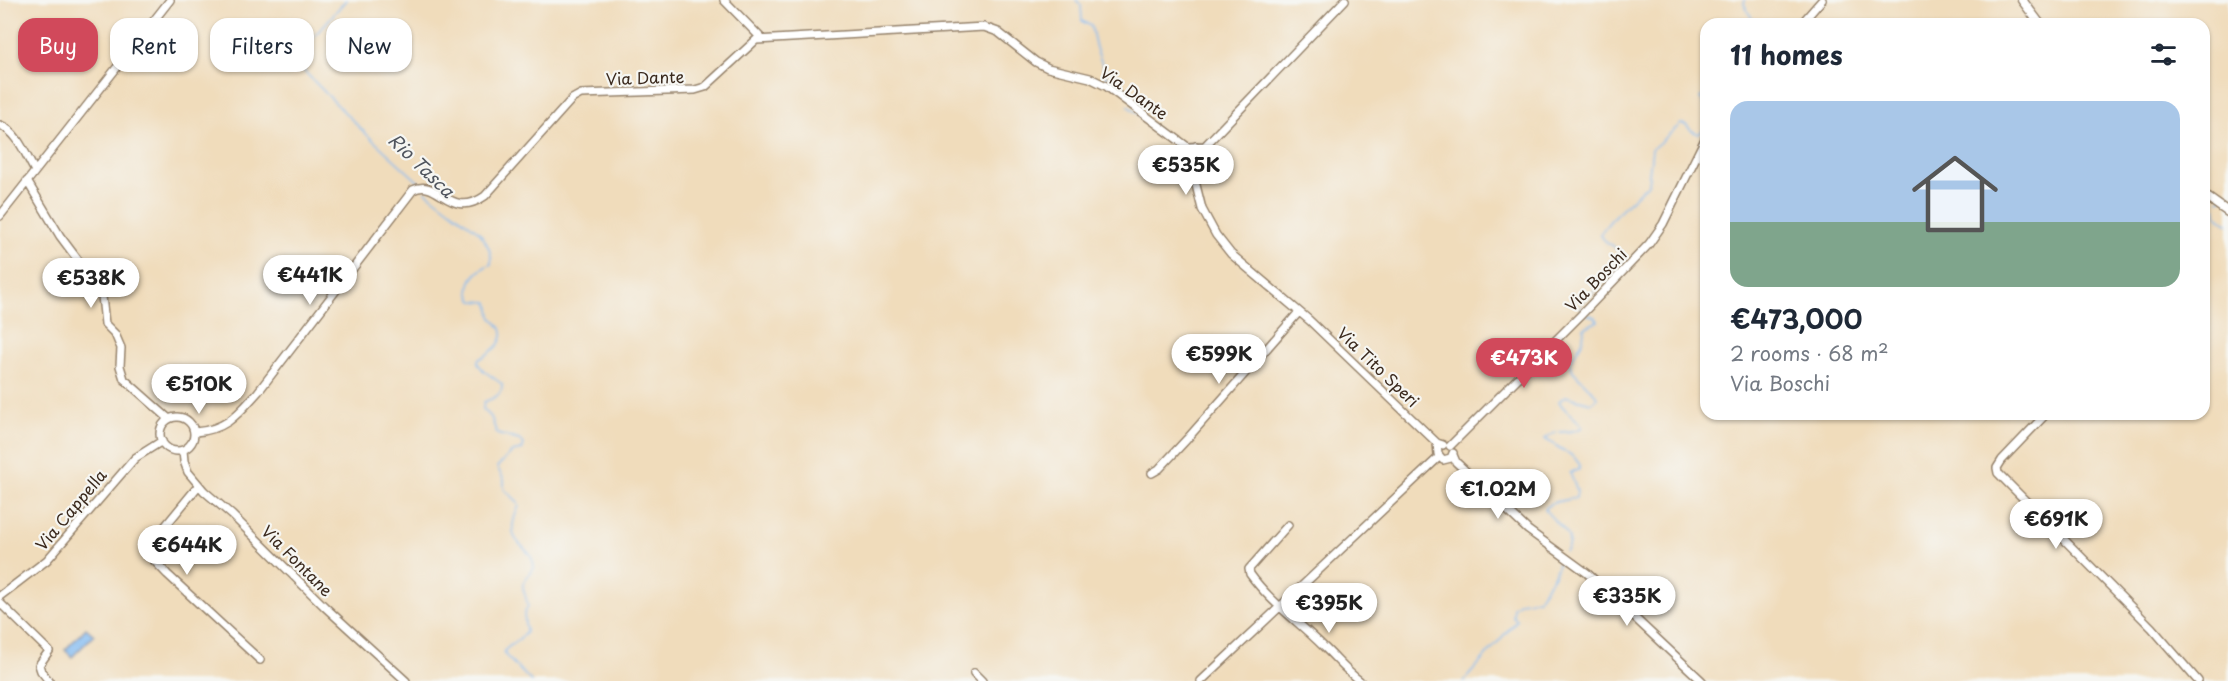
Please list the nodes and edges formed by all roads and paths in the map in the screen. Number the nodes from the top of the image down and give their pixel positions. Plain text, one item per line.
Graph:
1 (170, 0) edge
2 (724, 0) edge
3 (1345, 0) edge
4 (1822, 0) edge
5 (2022, 0) edge
6 (1807, 18) edge
7 (2036, 18) edge
8 (762, 39) junction
9 (0, 125) edge
10 (1700, 149) edge
11 (1196, 153) junction
12 (35, 171) junction
13 (27, 181) junction
14 (0, 216) edge
15 (1299, 312) junction
16 (168, 418) junction
17 (2040, 420) edge
18 (195, 432) junction
19 (162, 441) junction
20 (1441, 448) junction
21 (183, 450) junction
22 (1452, 459) junction
23 (1152, 473) dead end
24 (199, 485) junction
25 (1288, 525) dead end
26 (0, 596) edge
27 (0, 603) edge
28 (1281, 607) junction
29 (260, 660) dead end
30 (974, 672) dead end
31 (50, 681) edge
32 (406, 681) edge
33 (982, 681) edge
34 (1201, 681) edge
35 (1360, 681) edge
36 (1702, 681) edge
37 (2198, 681) edge

1 - 12 street
2 - 8 street
3 - 11 street
4 - 6 street
5 - 7 main road
8 - 11 street, Via Dante
8 - 18 street, Via Dante
9 - 12 street
10 - 20 street, Via Boschi
11 - 15 street, Via Tito Speri
12 - 13 street
13 - 14 street
13 - 16 street
15 - 20 street, Via Tito Speri
15 - 23 street
16 - 18 street
16 - 19 street
17 - 37 street
18 - 21 street
19 - 21 street
19 - 26 street, Via Cappella
20 - 22 street
20 - 22 street
20 - 28 street, Via Boschi
21 - 24 street, Via Fontane
22 - 36 street
24 - 29 street
24 - 32 street, Via Fontane
25 - 28 street
27 - 31 street
28 - 34 street, Via Boschi
28 - 35 street
30 - 33 street

